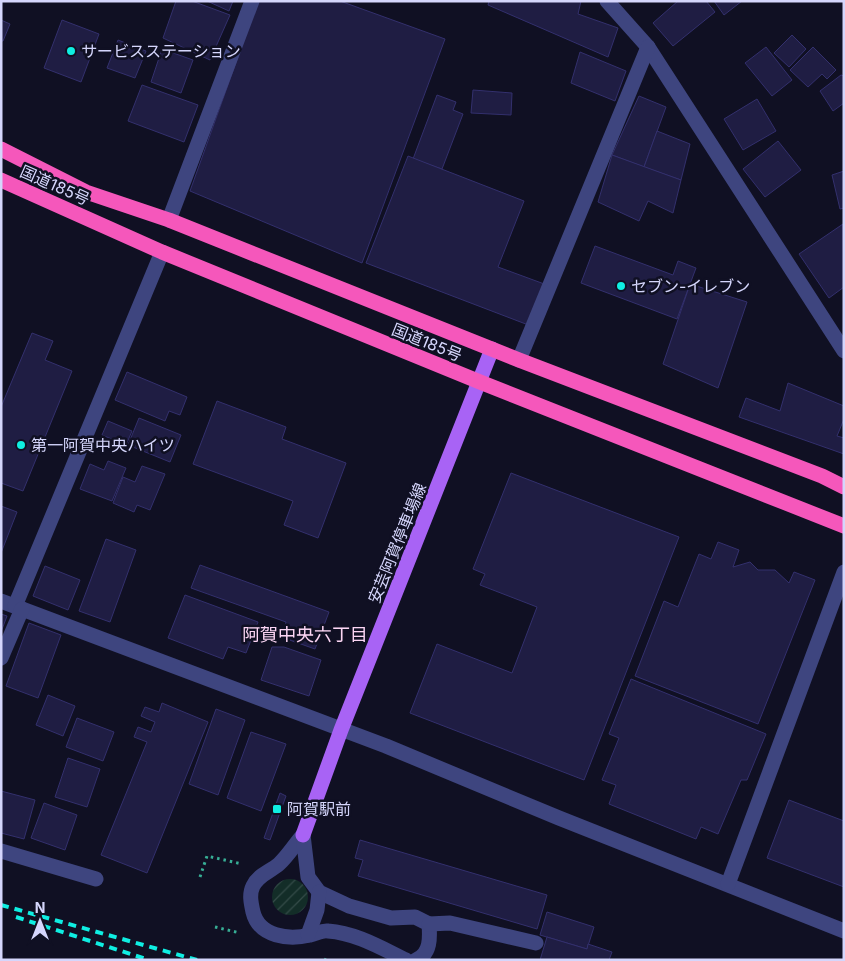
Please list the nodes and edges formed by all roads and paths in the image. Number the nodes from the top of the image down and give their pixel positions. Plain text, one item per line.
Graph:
1 (252, 1) edge
2 (607, 1) edge
3 (648, 47) junction
4 (1, 149) edge
5 (1, 180) edge
6 (169, 220) junction
7 (162, 252) junction
8 (492, 349) junction
9 (844, 351) edge
10 (519, 360) junction
11 (480, 382) junction
12 (844, 487) edge
13 (844, 526) edge
14 (844, 572) edge
15 (13, 605) edge
16 (1, 658) edge
17 (341, 730) junction
18 (303, 835) junction
19 (1, 851) edge
20 (242, 864) dead end
21 (200, 877) dead end
22 (96, 879) dead end
23 (728, 884) junction
24 (319, 892) junction
25 (429, 924) junction
26 (215, 927) dead end
27 (844, 931) edge
28 (243, 934) dead end
29 (308, 936) junction
30 (536, 944) dead end
31 (406, 960) edge
32 (416, 960) edge

1 - 6 street
2 - 3 street
3 - 9 street
3 - 10 street
4 - 6 highway, 国道185号
5 - 7 highway, 国道185号
6 - 8 highway, 国道185号
7 - 11 highway, 国道185号
7 - 15 street
8 - 10 highway, 国道185号
8 - 11 main road, 安芸阿賀停車場線
10 - 12 highway, 国道185号
11 - 13 highway, 国道185号
11 - 17 main road, 安芸阿賀停車場線
14 - 23 street
15 - 16 street
15 - 17 street
17 - 18 main road, 安芸阿賀停車場線
17 - 23 street
18 - 24 street
18 - 29 street
19 - 22 street
20 - 21 path
23 - 27 street
24 - 25 street
24 - 29 street
25 - 30 street
25 - 32 street
26 - 28 path
29 - 31 street

